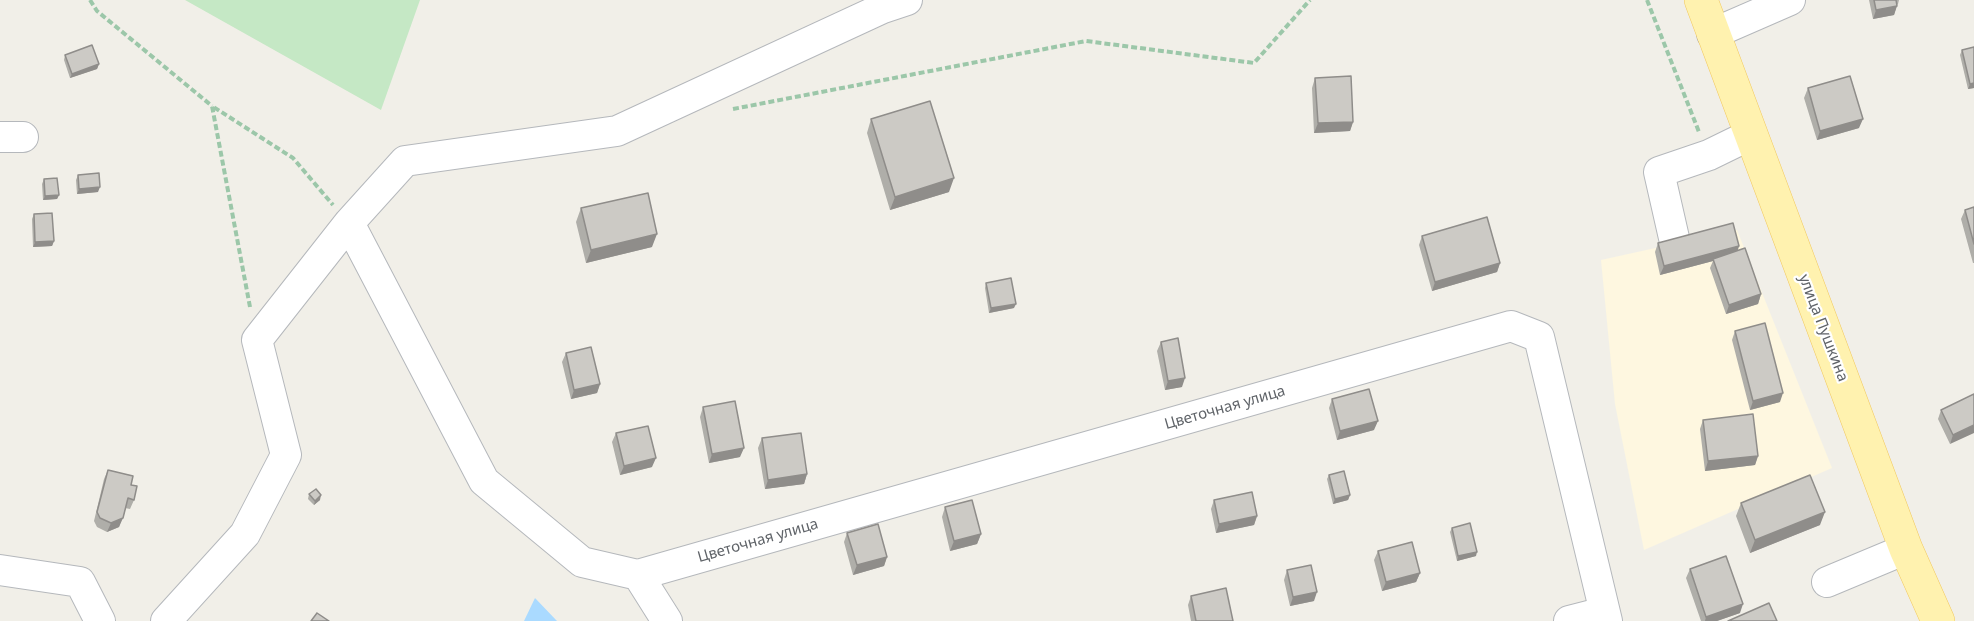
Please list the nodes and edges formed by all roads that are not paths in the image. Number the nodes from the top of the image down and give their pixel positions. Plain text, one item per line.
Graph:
1 (907, 0) edge
2 (1701, 0) edge
3 (1790, 0) edge
4 (1712, 34) junction
5 (1750, 135) junction
6 (348, 223) junction
7 (1674, 238) edge
8 (1906, 549) junction
9 (0, 570) edge
10 (638, 575) junction
11 (1827, 582) dead end
12 (1606, 616) edge
13 (100, 621) edge
14 (166, 621) edge
15 (667, 621) edge
16 (1569, 621) edge
17 (1938, 621) edge

1 - 6 street
2 - 4 main road, улица Пушкина
3 - 4 street
4 - 5 main road, улица Пушкина
5 - 7 street
5 - 8 main road, улица Пушкина
6 - 10 street
6 - 14 street
8 - 11 street
8 - 17 main road, улица Пушкина
9 - 13 street
10 - 12 street, Цветочная улица
10 - 15 street
12 - 16 street

